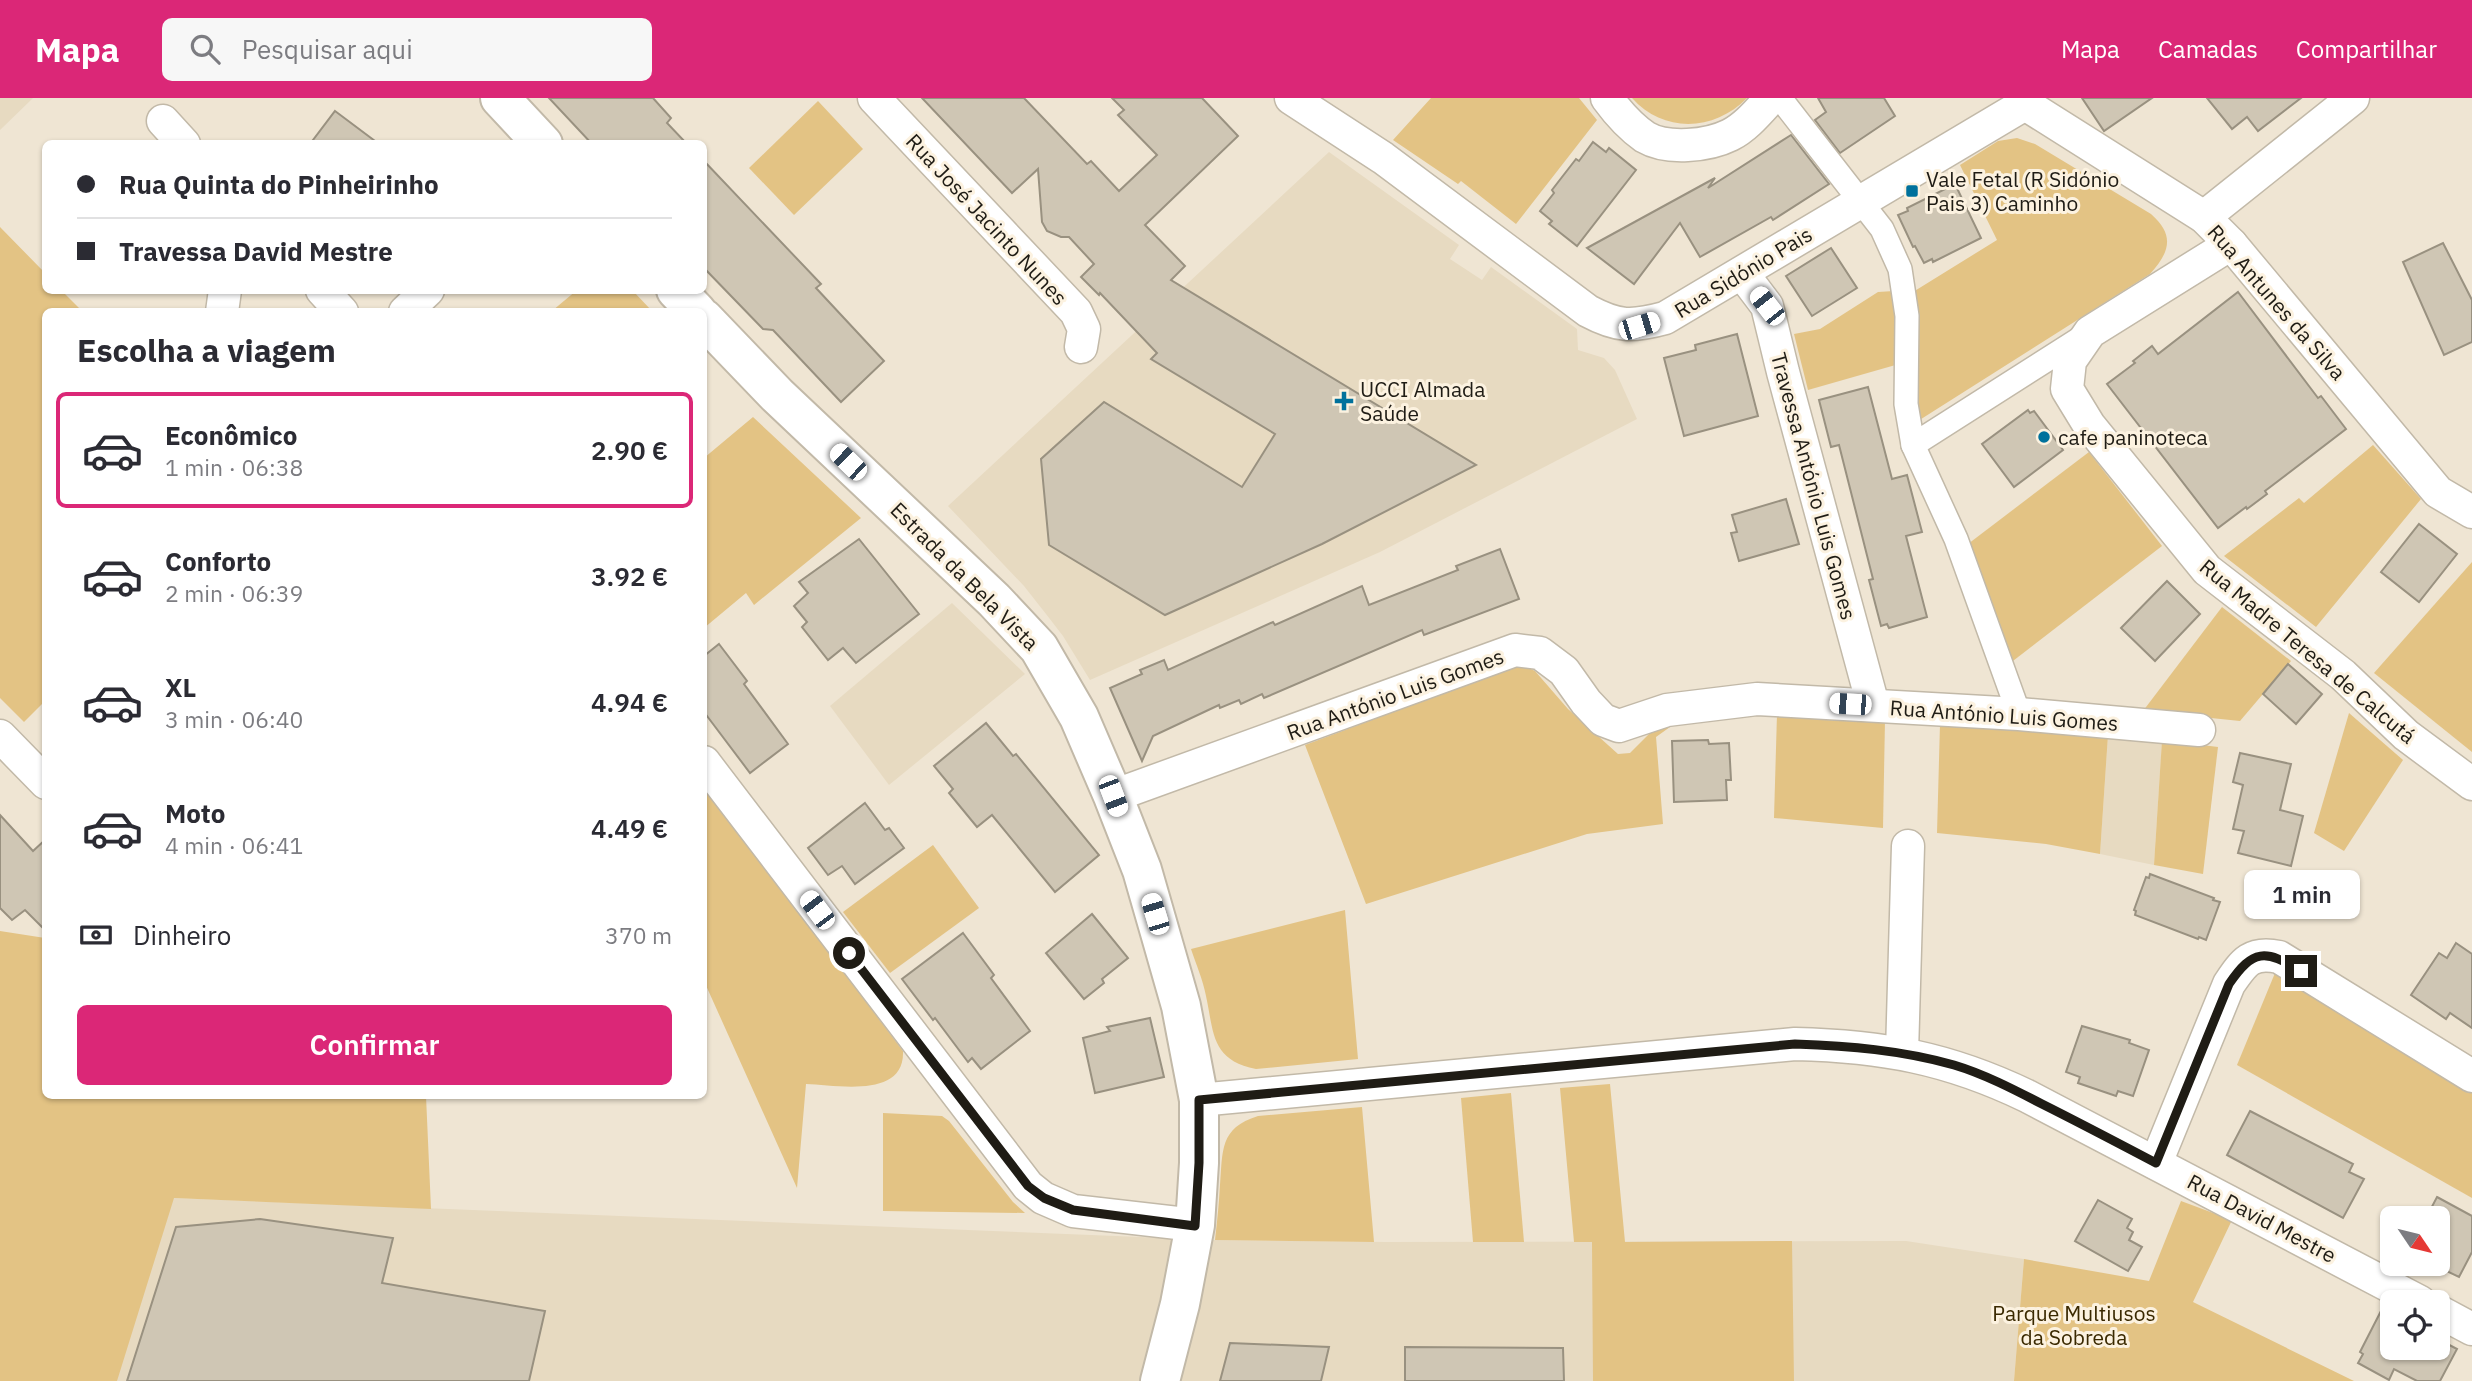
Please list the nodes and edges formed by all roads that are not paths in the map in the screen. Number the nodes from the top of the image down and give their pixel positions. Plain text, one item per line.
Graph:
1 (500, 98) edge
2 (874, 98) edge
3 (1291, 98) edge
4 (1607, 98) edge
5 (1771, 98) edge
6 (1780, 98) edge
7 (2353, 98) edge
8 (2024, 101) edge
9 (163, 121) dead end
10 (180, 140) edge
11 (538, 140) edge
12 (1862, 200) junction
13 (2204, 217) junction
14 (2231, 244) junction
15 (1742, 273) junction
16 (326, 294) edge
17 (424, 294) edge
18 (680, 294) edge
19 (338, 308) edge
20 (409, 308) edge
21 (693, 308) edge
22 (707, 321) edge
23 (2090, 332) junction
24 (1081, 347) dead end
25 (1913, 445) junction
26 (2472, 512) edge
27 (1873, 705) junction
28 (2020, 714) junction
29 (2199, 730) dead end
30 (0, 736) edge
31 (707, 766) edge
32 (42, 779) edge
33 (2472, 783) edge
34 (1113, 796) junction
35 (1908, 845) dead end
36 (1902, 1053) junction
37 (2472, 1076) edge
38 (1199, 1100) junction
39 (2156, 1163) junction
40 (1195, 1226) junction
41 (2397, 1290) edge
42 (2450, 1317) edge
43 (2472, 1329) edge
44 (1160, 1381) edge

1 - 11 street
2 - 24 street, Rua José Jacinto Nunes
3 - 15 street, Rua Sidónio Pais
4 - 5 street
6 - 12 street
7 - 13 street
8 - 12 street, Rua Sidónio Pais
8 - 13 street, Rua Antunes da Silva
9 - 10 street
12 - 15 street, Rua Sidónio Pais
12 - 25 street
13 - 14 street, Rua Antunes da Silva
14 - 23 street, Rua Madre Teresa de Calcutá
14 - 26 street, Rua Antunes da Silva
15 - 27 street, Travessa António Luis Gomes
16 - 19 street
17 - 20 street
18 - 21 street
22 - 34 street, Estrada da Bela Vista
23 - 25 street
23 - 33 street, Rua Madre Teresa de Calcutá
25 - 28 street
27 - 28 street, Rua António Luis Gomes
27 - 34 street, Rua António Luis Gomes
28 - 29 street, Rua António Luis Gomes
30 - 32 street
31 - 40 street
34 - 38 street, Estrada da Bela Vista
35 - 36 street
36 - 38 street, Rua David Mestre
36 - 39 street, Rua David Mestre
37 - 39 street
38 - 40 street, Estrada da Bela Vista
39 - 41 street, Rua David Mestre
40 - 44 street, Estrada da Bela Vista
42 - 43 street

